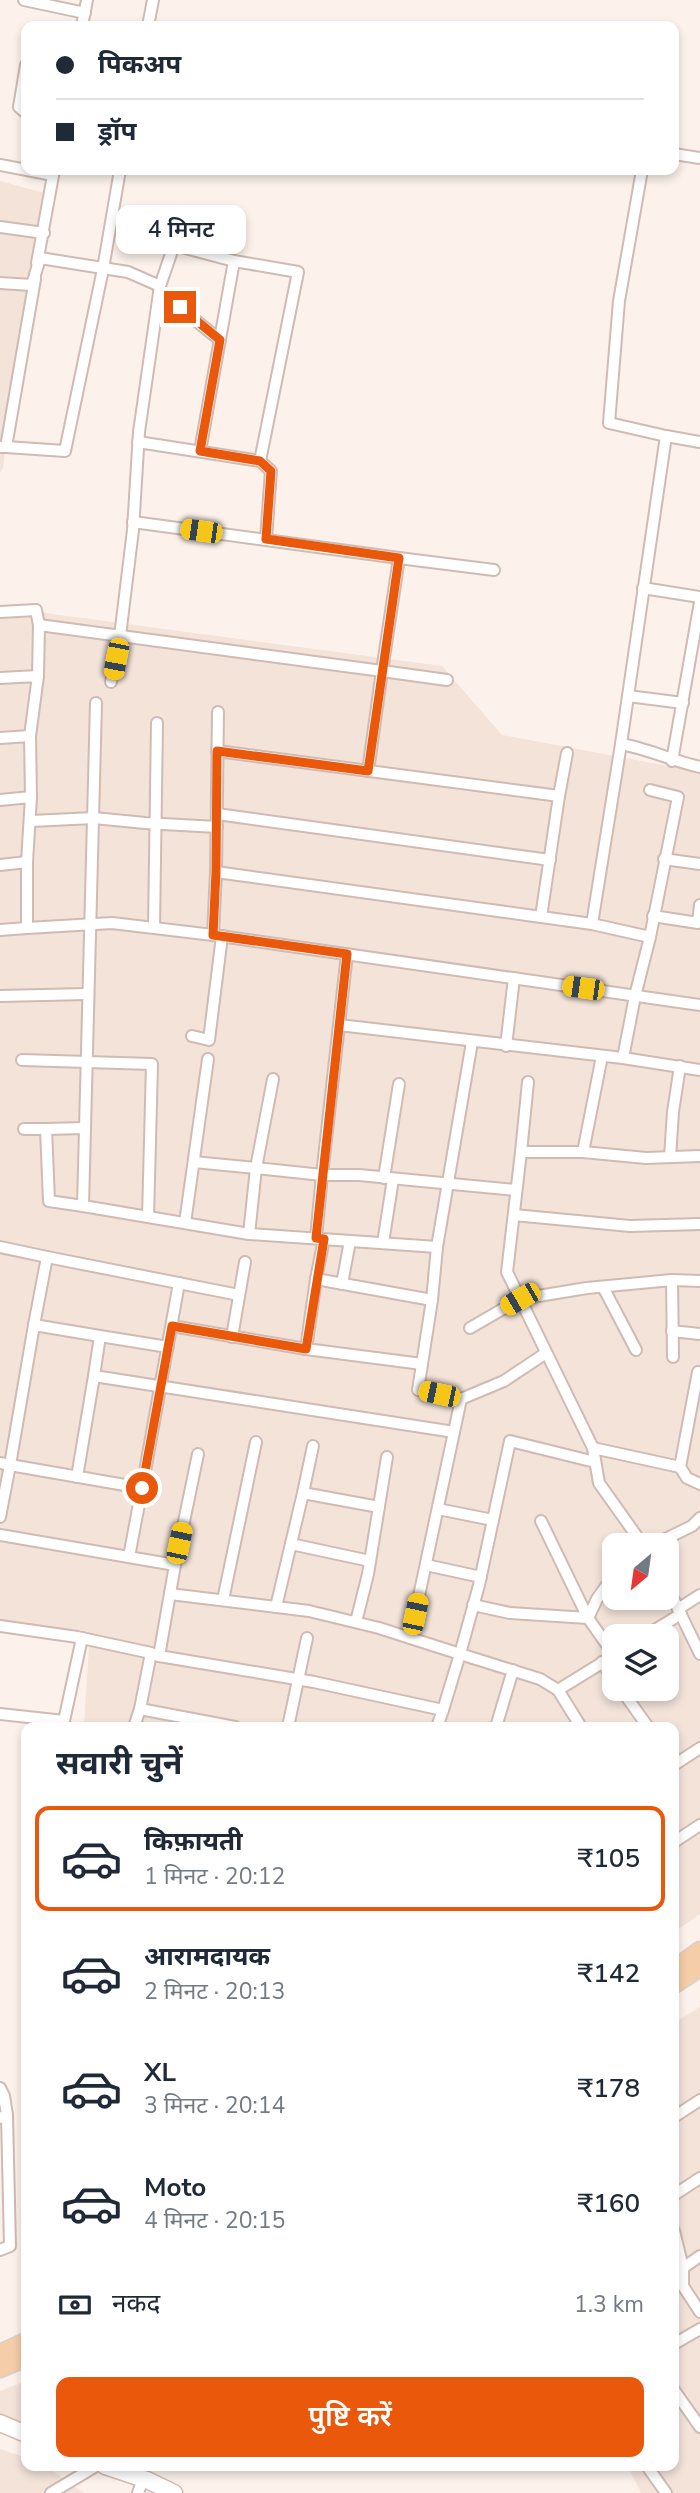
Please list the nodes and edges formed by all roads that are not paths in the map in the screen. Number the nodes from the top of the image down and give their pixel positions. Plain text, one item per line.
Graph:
1 (24, 0) edge
2 (87, 0) edge
3 (153, 0) edge
4 (85, 13) junction
5 (83, 21) edge
6 (149, 21) edge
7 (679, 155) edge
8 (700, 158) edge
9 (0, 165) edge
10 (21, 168) edge
11 (54, 175) edge
12 (119, 175) edge
13 (641, 175) edge
14 (0, 227) edge
15 (44, 233) junction
16 (234, 261) junction
17 (37, 264) junction
18 (103, 269) junction
19 (0, 284) edge
20 (160, 288) junction
21 (220, 340) junction
22 (666, 436) junction
23 (138, 442) junction
24 (700, 442) edge
25 (3, 447) edge
26 (200, 451) junction
27 (260, 461) junction
28 (134, 522) junction
29 (266, 539) junction
30 (399, 558) junction
31 (494, 570) dead end
32 (643, 588) junction
33 (700, 600) edge
34 (0, 612) edge
35 (40, 625) junction
36 (120, 636) junction
37 (382, 671) junction
38 (38, 676) junction
39 (0, 678) edge
40 (447, 680) dead end
41 (111, 682) dead end
42 (628, 696) junction
43 (96, 703) dead end
44 (683, 703) junction
45 (218, 712) dead end
46 (157, 723) dead end
47 (30, 736) junction
48 (0, 738) edge
49 (621, 744) junction
50 (217, 751) junction
51 (567, 753) dead end
52 (672, 761) junction
53 (700, 767) edge
54 (368, 771) junction
55 (650, 790) dead end
56 (559, 796) junction
57 (31, 797) junction
58 (0, 800) edge
59 (217, 814) junction
60 (94, 818) junction
61 (31, 821) junction
62 (156, 823) junction
63 (217, 827) junction
64 (664, 859) junction
65 (550, 860) junction
66 (27, 862) junction
67 (700, 864) edge
68 (0, 865) edge
69 (216, 872) junction
70 (700, 905) edge
71 (653, 916) junction
72 (541, 917) junction
73 (592, 923) junction
74 (89, 924) junction
75 (27, 928) junction
76 (154, 928) junction
77 (0, 930) edge
78 (217, 936) junction
79 (650, 937) junction
80 (347, 954) junction
81 (514, 978) junction
82 (87, 993) junction
83 (0, 996) edge
84 (635, 996) junction
85 (700, 1005) edge
86 (339, 1025) junction
87 (192, 1036) dead end
88 (472, 1042) junction
89 (506, 1046) junction
90 (602, 1056) junction
91 (623, 1058) junction
92 (208, 1059) dead end
93 (22, 1060) dead end
94 (85, 1061) junction
95 (680, 1066) junction
96 (700, 1070) edge
97 (273, 1079) dead end
98 (528, 1083) dead end
99 (399, 1084) dead end
100 (85, 1128) junction
101 (24, 1129) dead end
102 (46, 1129) junction
103 (521, 1152) junction
104 (583, 1152) junction
105 (700, 1156) edge
106 (670, 1157) junction
107 (194, 1162) junction
108 (256, 1168) junction
109 (322, 1175) junction
110 (389, 1178) junction
111 (447, 1184) junction
112 (516, 1191) junction
113 (83, 1206) junction
114 (514, 1215) junction
115 (148, 1217) junction
116 (185, 1223) junction
117 (700, 1224) edge
118 (249, 1234) junction
119 (320, 1239) junction
120 (350, 1241) junction
121 (383, 1243) junction
122 (0, 1247) edge
123 (437, 1247) junction
124 (47, 1257) junction
125 (245, 1262) dead end
126 (316, 1279) junction
127 (673, 1280) junction
128 (700, 1281) edge
129 (179, 1283) junction
130 (342, 1284) junction
131 (603, 1287) junction
132 (239, 1295) junction
133 (520, 1299) junction
134 (432, 1300) junction
135 (34, 1325) junction
136 (172, 1326) junction
137 (470, 1328) dead end
138 (672, 1331) junction
139 (700, 1334) edge
140 (100, 1336) junction
141 (232, 1336) junction
142 (168, 1347) junction
143 (306, 1349) junction
144 (636, 1350) dead end
145 (546, 1353) junction
146 (673, 1357) dead end
147 (422, 1364) junction
148 (698, 1372) dead end
149 (94, 1376) junction
150 (162, 1387) junction
151 (460, 1399) junction
152 (454, 1432) junction
153 (256, 1442) dead end
154 (313, 1446) dead end
155 (593, 1448) junction
156 (198, 1454) dead end
157 (387, 1457) dead end
158 (596, 1462) junction
159 (5, 1464) edge
160 (680, 1467) junction
161 (77, 1477) junction
162 (700, 1484) edge
163 (142, 1488) junction
164 (303, 1493) junction
165 (379, 1507) junction
166 (438, 1509) junction
167 (0, 1517) edge
168 (700, 1518) edge
169 (493, 1520) junction
170 (541, 1521) dead end
171 (634, 1533) edge
172 (678, 1533) edge
173 (0, 1535) edge
174 (291, 1544) junction
175 (129, 1557) junction
176 (370, 1561) junction
177 (175, 1565) junction
178 (426, 1565) junction
179 (481, 1577) junction
180 (602, 1592) edge
181 (170, 1594) junction
182 (700, 1595) edge
183 (223, 1600) junction
184 (473, 1605) junction
185 (276, 1607) junction
186 (679, 1612) junction
187 (588, 1618) junction
188 (356, 1622) junction
189 (662, 1624) edge
190 (0, 1626) edge
191 (307, 1638) dead end
192 (410, 1638) junction
193 (602, 1638) edge
194 (82, 1639) junction
195 (155, 1654) junction
196 (460, 1654) junction
197 (700, 1654) edge
198 (602, 1662) edge
199 (513, 1671) junction
200 (298, 1679) junction
201 (558, 1690) junction
202 (630, 1701) edge
203 (140, 1709) junction
204 (443, 1710) junction
205 (0, 1714) edge
206 (42, 1722) edge
207 (60, 1722) edge
208 (136, 1722) edge
209 (194, 1722) edge
210 (289, 1722) edge
211 (439, 1722) edge
212 (498, 1722) edge
213 (575, 1722) edge
214 (644, 1722) edge
215 (700, 1748) edge
216 (679, 1762) edge
217 (700, 1825) edge
218 (679, 1839) edge
219 (700, 1951) edge
220 (700, 1967) edge
221 (679, 1970) edge
222 (679, 1972) edge
223 (0, 2088) edge
224 (700, 2100) edge
225 (679, 2114) edge
226 (3, 2117) edge
227 (700, 2178) edge
228 (5, 2184) edge
229 (679, 2191) edge
230 (0, 2250) edge
231 (679, 2252) edge
232 (700, 2256) edge
233 (683, 2268) junction
234 (700, 2312) edge
235 (700, 2329) edge
236 (679, 2341) edge
237 (21, 2344) edge
238 (0, 2354) edge
239 (21, 2359) edge
240 (0, 2368) edge
241 (679, 2397) edge
242 (0, 2423) edge
243 (700, 2427) edge
244 (21, 2432) edge
245 (88, 2471) edge
246 (115, 2471) edge
247 (651, 2471) edge
248 (143, 2488) edge
249 (51, 2493) edge
250 (174, 2493) edge
251 (666, 2493) edge

1 - 4 street
2 - 4 street
3 - 6 street
4 - 5 street
7 - 8 street
9 - 10 street
11 - 15 street
12 - 18 street
13 - 22 street
14 - 15 street
15 - 17 street
16 - 20 street
16 - 21 street
16 - 27 street
17 - 18 street
17 - 19 street
17 - 25 street
18 - 20 street
18 - 25 street
20 - 21 street
20 - 23 street
21 - 26 street
22 - 24 street
22 - 32 street
23 - 26 street
23 - 28 street
26 - 27 street
27 - 29 street
28 - 29 street
28 - 36 street
29 - 30 street
30 - 31 street
30 - 37 street
32 - 33 street
32 - 42 street
33 - 44 street
34 - 35 street
35 - 36 street
35 - 38 street
36 - 37 street
36 - 41 street
37 - 40 street
37 - 54 street
38 - 39 street
38 - 47 street
42 - 44 street
42 - 49 street
43 - 60 street
44 - 52 street
45 - 50 street
46 - 62 street
47 - 48 street
47 - 57 street
49 - 52 street
49 - 73 street
50 - 54 street
50 - 59 street
51 - 56 street
52 - 53 street
54 - 56 street
55 - 64 street
56 - 65 street
57 - 58 street
57 - 61 street
59 - 63 street
59 - 65 street
60 - 61 street
60 - 62 street
60 - 74 street
61 - 66 street
62 - 63 street
62 - 76 street
63 - 69 street
64 - 67 street
64 - 71 street
65 - 72 street
66 - 68 street
66 - 75 street
69 - 72 street
69 - 78 street
70 - 71 street
71 - 79 street
72 - 73 street
73 - 79 street
74 - 75 street
74 - 76 street
74 - 82 street
75 - 77 street
76 - 78 street
78 - 80 street
78 - 87 street
79 - 84 street
80 - 81 street
80 - 86 street
81 - 84 street
81 - 89 street
82 - 83 street
82 - 94 street
84 - 85 street
84 - 91 street
86 - 88 street
86 - 109 street
88 - 89 street
88 - 111 street
89 - 90 street
90 - 91 street
90 - 104 street
91 - 95 street
92 - 107 street
93 - 94 street
94 - 100 street
94 - 115 street
95 - 96 street
95 - 106 street
97 - 108 street
98 - 103 street
99 - 110 street
100 - 102 street
100 - 113 street
101 - 102 street
102 - 113 street
103 - 104 street
103 - 112 street
104 - 106 street
105 - 106 street
107 - 108 street
107 - 116 street
108 - 109 street
108 - 118 street
109 - 110 street
109 - 119 street
110 - 111 street
110 - 121 street
111 - 112 street
111 - 123 street
112 - 114 street
113 - 115 street
114 - 117 street
114 - 133 street
115 - 116 street
116 - 118 street
118 - 119 street
119 - 120 street
119 - 126 street
120 - 121 street
120 - 130 street
121 - 123 street
122 - 124 street
123 - 134 street
124 - 129 street
124 - 135 street
125 - 132 street
126 - 130 street
126 - 143 street
127 - 128 street
127 - 131 street
127 - 138 street
129 - 132 street
129 - 136 street
130 - 134 street
131 - 133 street
131 - 144 street
132 - 141 street
133 - 137 street
133 - 145 street
134 - 147 street
135 - 140 street
135 - 159 street
136 - 141 street
136 - 142 street
138 - 139 street
138 - 146 street
140 - 142 street
140 - 149 street
141 - 143 street
142 - 150 street
143 - 147 street
145 - 151 street
145 - 155 street
147 - 151 street
148 - 160 street
149 - 150 street
149 - 161 street
150 - 152 street
150 - 163 street
151 - 152 street
152 - 166 street
153 - 183 street
154 - 164 street
155 - 158 street
155 - 160 street
156 - 177 street
157 - 165 street
158 - 169 street
158 - 171 street
159 - 161 street
159 - 167 street
160 - 162 street
161 - 163 street
163 - 175 street
164 - 165 street
164 - 174 street
165 - 176 street
166 - 169 street
166 - 178 street
168 - 172 street
169 - 179 street
170 - 187 street
173 - 175 street
174 - 176 street
174 - 185 street
175 - 177 street
176 - 188 street
177 - 181 street
178 - 179 street
178 - 192 street
179 - 184 street
180 - 187 street
181 - 183 street
181 - 195 street
182 - 186 street
183 - 185 street
184 - 187 street
184 - 196 street
185 - 188 street
186 - 189 street
186 - 197 street
187 - 193 street
188 - 192 street
190 - 194 street
191 - 200 street
192 - 196 street
194 - 195 street
194 - 207 street
195 - 200 street
195 - 203 street
196 - 199 street
196 - 204 street
198 - 201 street
199 - 201 street
199 - 212 street
200 - 204 street
200 - 210 street
201 - 213 street
202 - 214 street
203 - 208 street
203 - 209 street
204 - 211 street
205 - 206 street
215 - 216 street
217 - 218 street
219 - 221 main road
220 - 222 main road
223 - 226 street
224 - 225 street
226 - 228 street
227 - 229 street
228 - 230 street
231 - 233 street
232 - 233 street
233 - 234 street
235 - 236 street
237 - 238 main road
239 - 240 main road
241 - 243 street
242 - 244 main road
245 - 249 street
246 - 248 main road
247 - 251 street
248 - 250 main road

